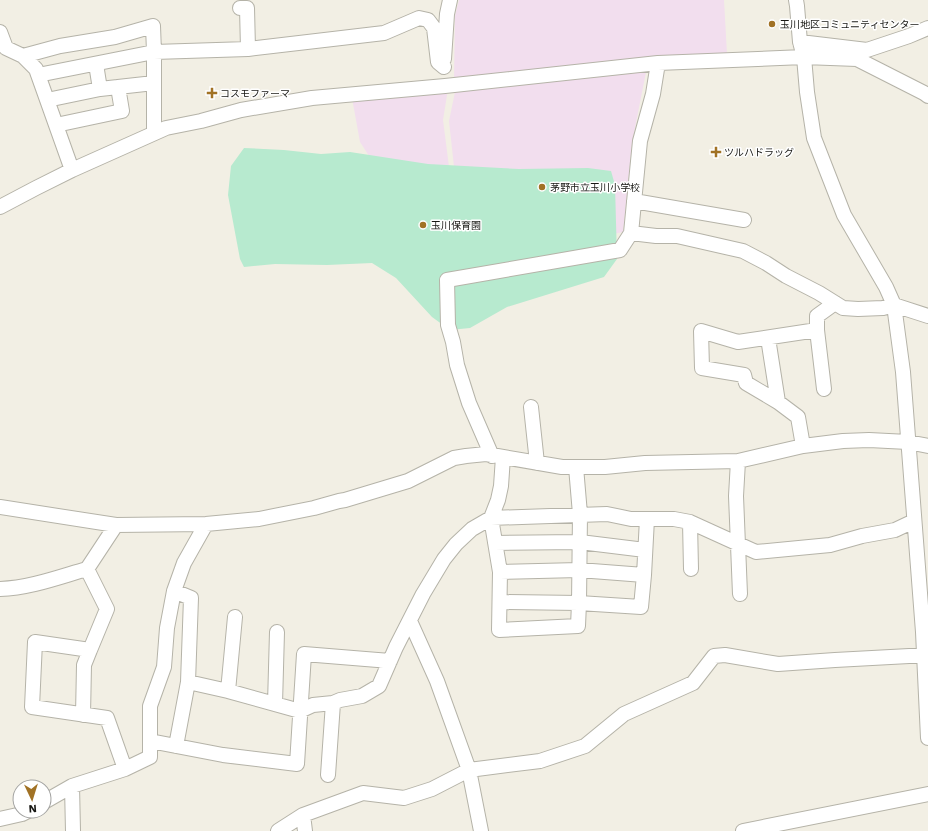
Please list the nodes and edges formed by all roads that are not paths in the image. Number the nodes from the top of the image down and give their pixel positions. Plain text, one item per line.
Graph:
1 (450, 0) edge
2 (796, 0) edge
3 (240, 8) dead end
4 (928, 28) edge
5 (0, 32) edge
6 (800, 42) junction
7 (248, 49) junction
8 (154, 52) junction
9 (23, 56) junction
10 (804, 56) junction
11 (658, 63) junction
12 (96, 64) junction
13 (444, 67) junction
14 (38, 75) junction
15 (154, 83) junction
16 (445, 86) junction
17 (118, 87) junction
18 (100, 89) junction
19 (927, 90) edge
20 (47, 100) junction
21 (56, 125) junction
22 (154, 133) junction
23 (72, 170) junction
24 (634, 201) junction
25 (0, 207) edge
26 (744, 220) dead end
27 (632, 233) junction
28 (835, 303) junction
29 (894, 305) junction
30 (928, 316) edge
31 (817, 330) junction
32 (768, 338) junction
33 (824, 389) dead end
34 (778, 402) junction
35 (531, 407) dead end
36 (908, 442) junction
37 (803, 446) junction
38 (928, 446) edge
39 (498, 457) junction
40 (738, 461) junction
41 (537, 463) junction
42 (576, 467) junction
43 (0, 507) edge
44 (580, 514) junction
45 (491, 518) junction
46 (647, 519) junction
47 (914, 521) junction
48 (690, 522) junction
49 (206, 524) junction
50 (116, 525) junction
51 (580, 542) junction
52 (495, 543) junction
53 (738, 544) junction
54 (645, 550) junction
55 (87, 569) junction
56 (690, 569) dead end
57 (579, 570) junction
58 (500, 572) junction
59 (644, 575) junction
60 (0, 588) edge
61 (174, 591) junction
62 (740, 594) dead end
63 (500, 602) junction
64 (580, 603) junction
65 (925, 614) edge
66 (235, 617) dead end
67 (410, 621) junction
68 (277, 632) dead end
69 (90, 650) junction
70 (926, 655) edge
71 (390, 661) junction
72 (188, 682) junction
73 (228, 691) junction
74 (333, 703) junction
75 (275, 704) junction
76 (300, 711) junction
77 (83, 715) junction
78 (928, 738) edge
79 (150, 741) junction
80 (176, 746) junction
81 (125, 769) junction
82 (469, 770) junction
83 (328, 775) dead end
84 (72, 786) junction
85 (928, 794) edge
86 (52, 797) edge
87 (303, 815) junction
88 (12, 816) edge
89 (0, 819) edge
90 (73, 831) edge
91 (278, 831) edge
92 (305, 831) edge
93 (480, 831) edge
94 (744, 831) edge

1 - 13 street
2 - 6 street
3 - 7 street
4 - 6 street
5 - 9 street
6 - 10 street
7 - 8 street
7 - 13 street
8 - 9 street
8 - 12 street
8 - 15 street
9 - 14 street
10 - 11 street
10 - 19 street
10 - 29 street
11 - 16 street
11 - 24 street
12 - 14 street
12 - 18 street
13 - 16 street
14 - 20 street
15 - 17 street
15 - 22 street
16 - 22 street
17 - 18 street
17 - 21 street
18 - 20 street
20 - 21 street
21 - 23 street
22 - 23 street
23 - 25 street
24 - 26 street
24 - 27 street
27 - 28 street
27 - 39 street
28 - 29 street
28 - 31 street
29 - 30 street
29 - 36 street
31 - 32 street
31 - 33 street
32 - 34 street
32 - 34 street
34 - 37 street
35 - 41 street
36 - 37 street
36 - 38 street
36 - 47 street
37 - 40 street
39 - 41 street
39 - 45 street
39 - 49 street
40 - 42 street
40 - 53 street
41 - 42 street
42 - 44 street
43 - 50 street
44 - 45 street
44 - 46 street
44 - 51 street
45 - 52 street
45 - 67 street
46 - 48 street
46 - 54 street
47 - 53 street
47 - 65 street
48 - 53 street
48 - 56 street
49 - 50 street
49 - 61 street
50 - 55 street
51 - 52 street
51 - 54 street
51 - 57 street
52 - 58 street
53 - 62 street
54 - 59 street
55 - 60 street
55 - 69 street
57 - 58 street
57 - 59 street
57 - 64 street
58 - 63 street
59 - 64 street
61 - 72 street
61 - 79 street
63 - 64 street
63 - 64 street
65 - 70 street
66 - 73 street
67 - 71 street
67 - 82 street
68 - 75 street
69 - 77 street
69 - 77 street
70 - 78 street
70 - 82 street
71 - 74 street
71 - 76 street
72 - 73 street
72 - 80 street
73 - 75 street
74 - 76 street
74 - 83 street
75 - 76 street
76 - 80 street
77 - 81 street
79 - 80 street
79 - 81 street
81 - 84 street
82 - 87 street
82 - 93 street
84 - 86 street
84 - 90 street
85 - 94 street
87 - 91 street
87 - 92 street
88 - 89 street

